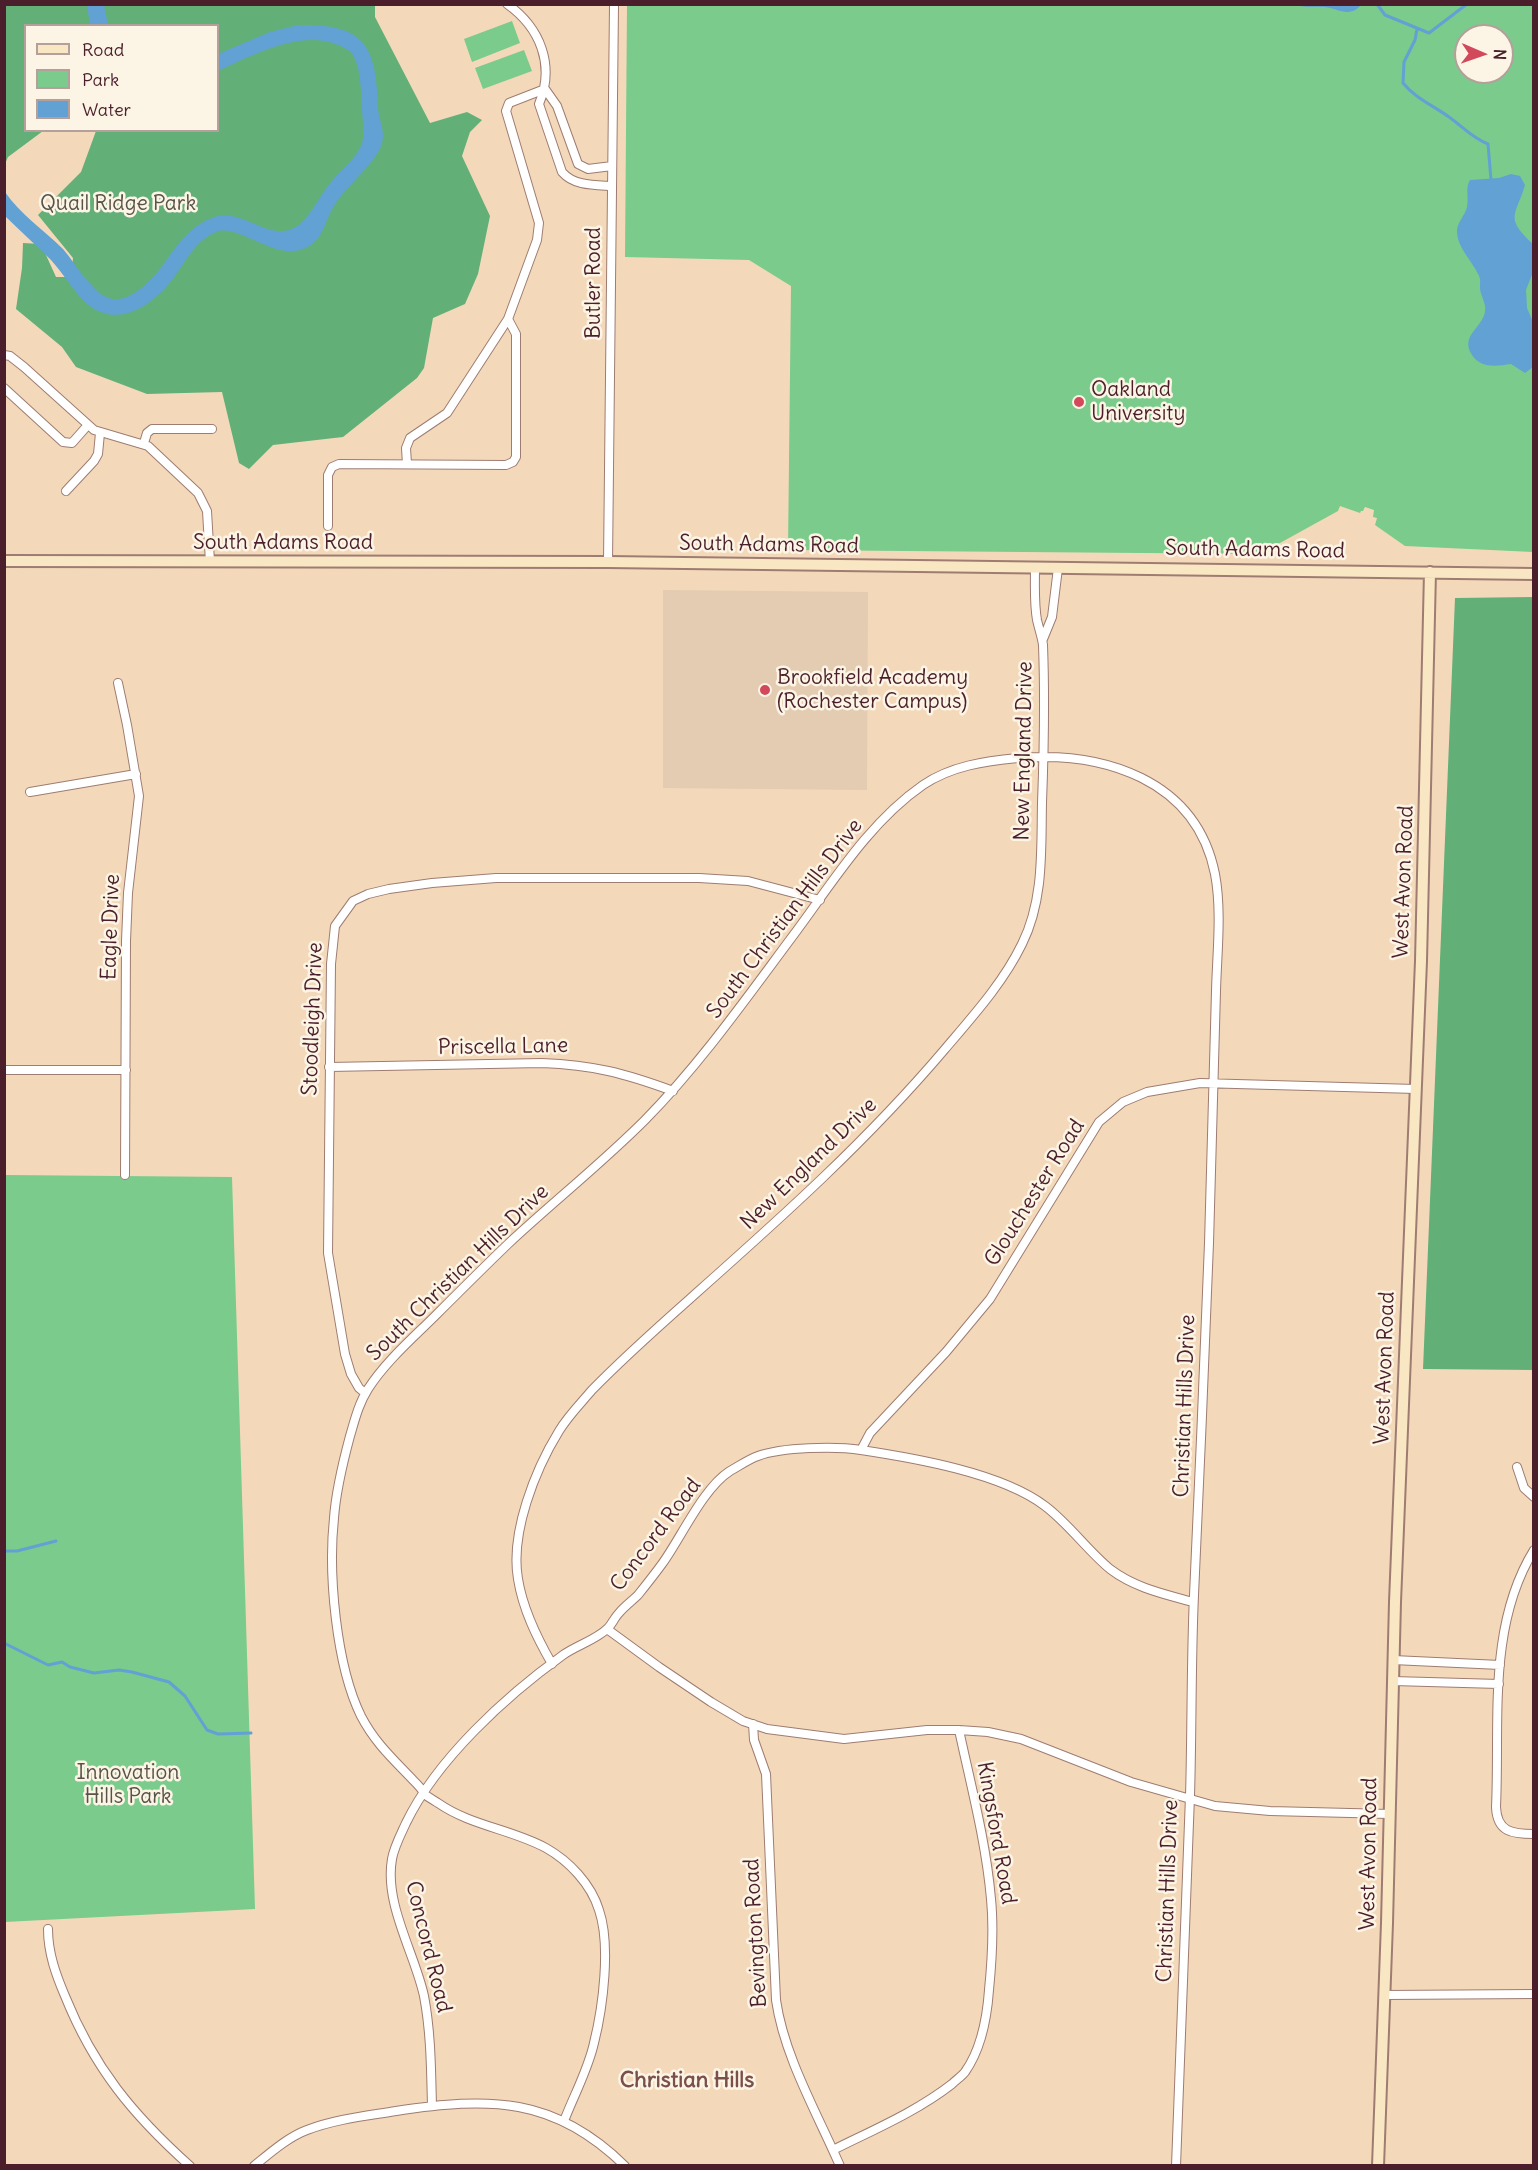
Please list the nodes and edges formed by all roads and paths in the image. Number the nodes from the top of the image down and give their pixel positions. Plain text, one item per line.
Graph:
1 (507, 4) edge
2 (614, 4) edge
3 (545, 90) junction
4 (612, 166) junction
5 (612, 186) junction
6 (508, 319) junction
7 (4, 355) edge
8 (4, 388) edge
9 (87, 426) junction
10 (212, 429) dead end
11 (100, 433) junction
12 (144, 443) junction
13 (407, 464) junction
14 (66, 491) dead end
15 (328, 526) dead end
16 (4, 561) edge
17 (210, 562) junction
18 (608, 562) junction
19 (1035, 568) junction
20 (1058, 568) junction
21 (1431, 572) junction
22 (1533, 574) edge
23 (1043, 641) junction
24 (118, 683) dead end
25 (1044, 756) junction
26 (136, 774) junction
27 (30, 792) dead end
28 (820, 900) junction
29 (329, 1067) junction
30 (4, 1070) edge
31 (126, 1070) junction
32 (1214, 1083) junction
33 (1416, 1089) junction
34 (673, 1090) junction
35 (125, 1175) dead end
36 (365, 1393) junction
37 (861, 1450) junction
38 (1517, 1467) dead end
39 (1533, 1497) edge
40 (1533, 1550) edge
41 (1193, 1602) junction
42 (607, 1629) junction
43 (1393, 1660) junction
44 (552, 1664) junction
45 (1500, 1665) junction
46 (1393, 1681) junction
47 (1499, 1684) junction
48 (753, 1725) junction
49 (959, 1730) junction
50 (423, 1793) junction
51 (1190, 1800) junction
52 (1390, 1814) junction
53 (1533, 1834) edge
54 (48, 1929) dead end
55 (1533, 1994) edge
56 (1384, 1995) junction
57 (432, 2106) junction
58 (564, 2121) junction
59 (833, 2150) junction
60 (190, 2166) edge
61 (254, 2166) edge
62 (625, 2166) edge
63 (840, 2166) edge
64 (1176, 2166) edge
65 (1378, 2166) edge

1 - 3 street
2 - 4 street, Butler Road
3 - 4 street
3 - 5 street
3 - 6 street
4 - 5 street, Butler Road
5 - 18 street, Butler Road
6 - 13 street
6 - 13 street
7 - 9 street
8 - 9 street
9 - 11 street
10 - 12 street
11 - 12 street
11 - 14 street
12 - 17 street
13 - 15 street
16 - 17 street, South Adams Road
17 - 18 street, South Adams Road
18 - 19 street, South Adams Road
19 - 20 street, South Adams Road
19 - 23 street, New England Drive
20 - 21 street, South Adams Road
20 - 23 street, New England Drive
21 - 22 street, South Adams Road
21 - 33 street, West Avon Road
23 - 25 street, New England Drive
24 - 26 street, Eagle Drive
25 - 28 street, South Christian Hills Drive
25 - 32 street, Christian Hills Drive
25 - 44 street, New England Drive
26 - 27 street
26 - 31 street, Eagle Drive
28 - 29 street, Stoodleigh Drive
28 - 34 street, South Christian Hills Drive
29 - 34 street, Priscella Lane
29 - 36 street, Stoodleigh Drive
30 - 31 street
31 - 35 street, Eagle Drive
32 - 33 street, Glouchester Road
32 - 37 street, Glouchester Road
32 - 41 street, Christian Hills Drive
33 - 43 street, West Avon Road
34 - 36 street, South Christian Hills Drive
36 - 50 street, South Christian Hills Drive
37 - 41 street, Concord Road
37 - 42 street, Concord Road
38 - 39 street
40 - 45 street
41 - 51 street, Christian Hills Drive
42 - 44 street, Concord Road
42 - 48 street
43 - 45 street
43 - 46 street, West Avon Road
44 - 50 street, Concord Road
45 - 47 street
46 - 47 street
46 - 52 street, West Avon Road
47 - 53 street
48 - 49 street
48 - 59 street, Bevington Road
49 - 51 street
49 - 59 street, Kingsford Road
50 - 57 street, Concord Road
50 - 58 street, South Christian Hills Drive
51 - 52 street
51 - 64 street, Christian Hills Drive
52 - 56 street, West Avon Road
54 - 60 street
55 - 56 street
56 - 65 street, West Avon Road
57 - 58 street
57 - 61 street
58 - 62 street
59 - 63 street, Bevington Road

